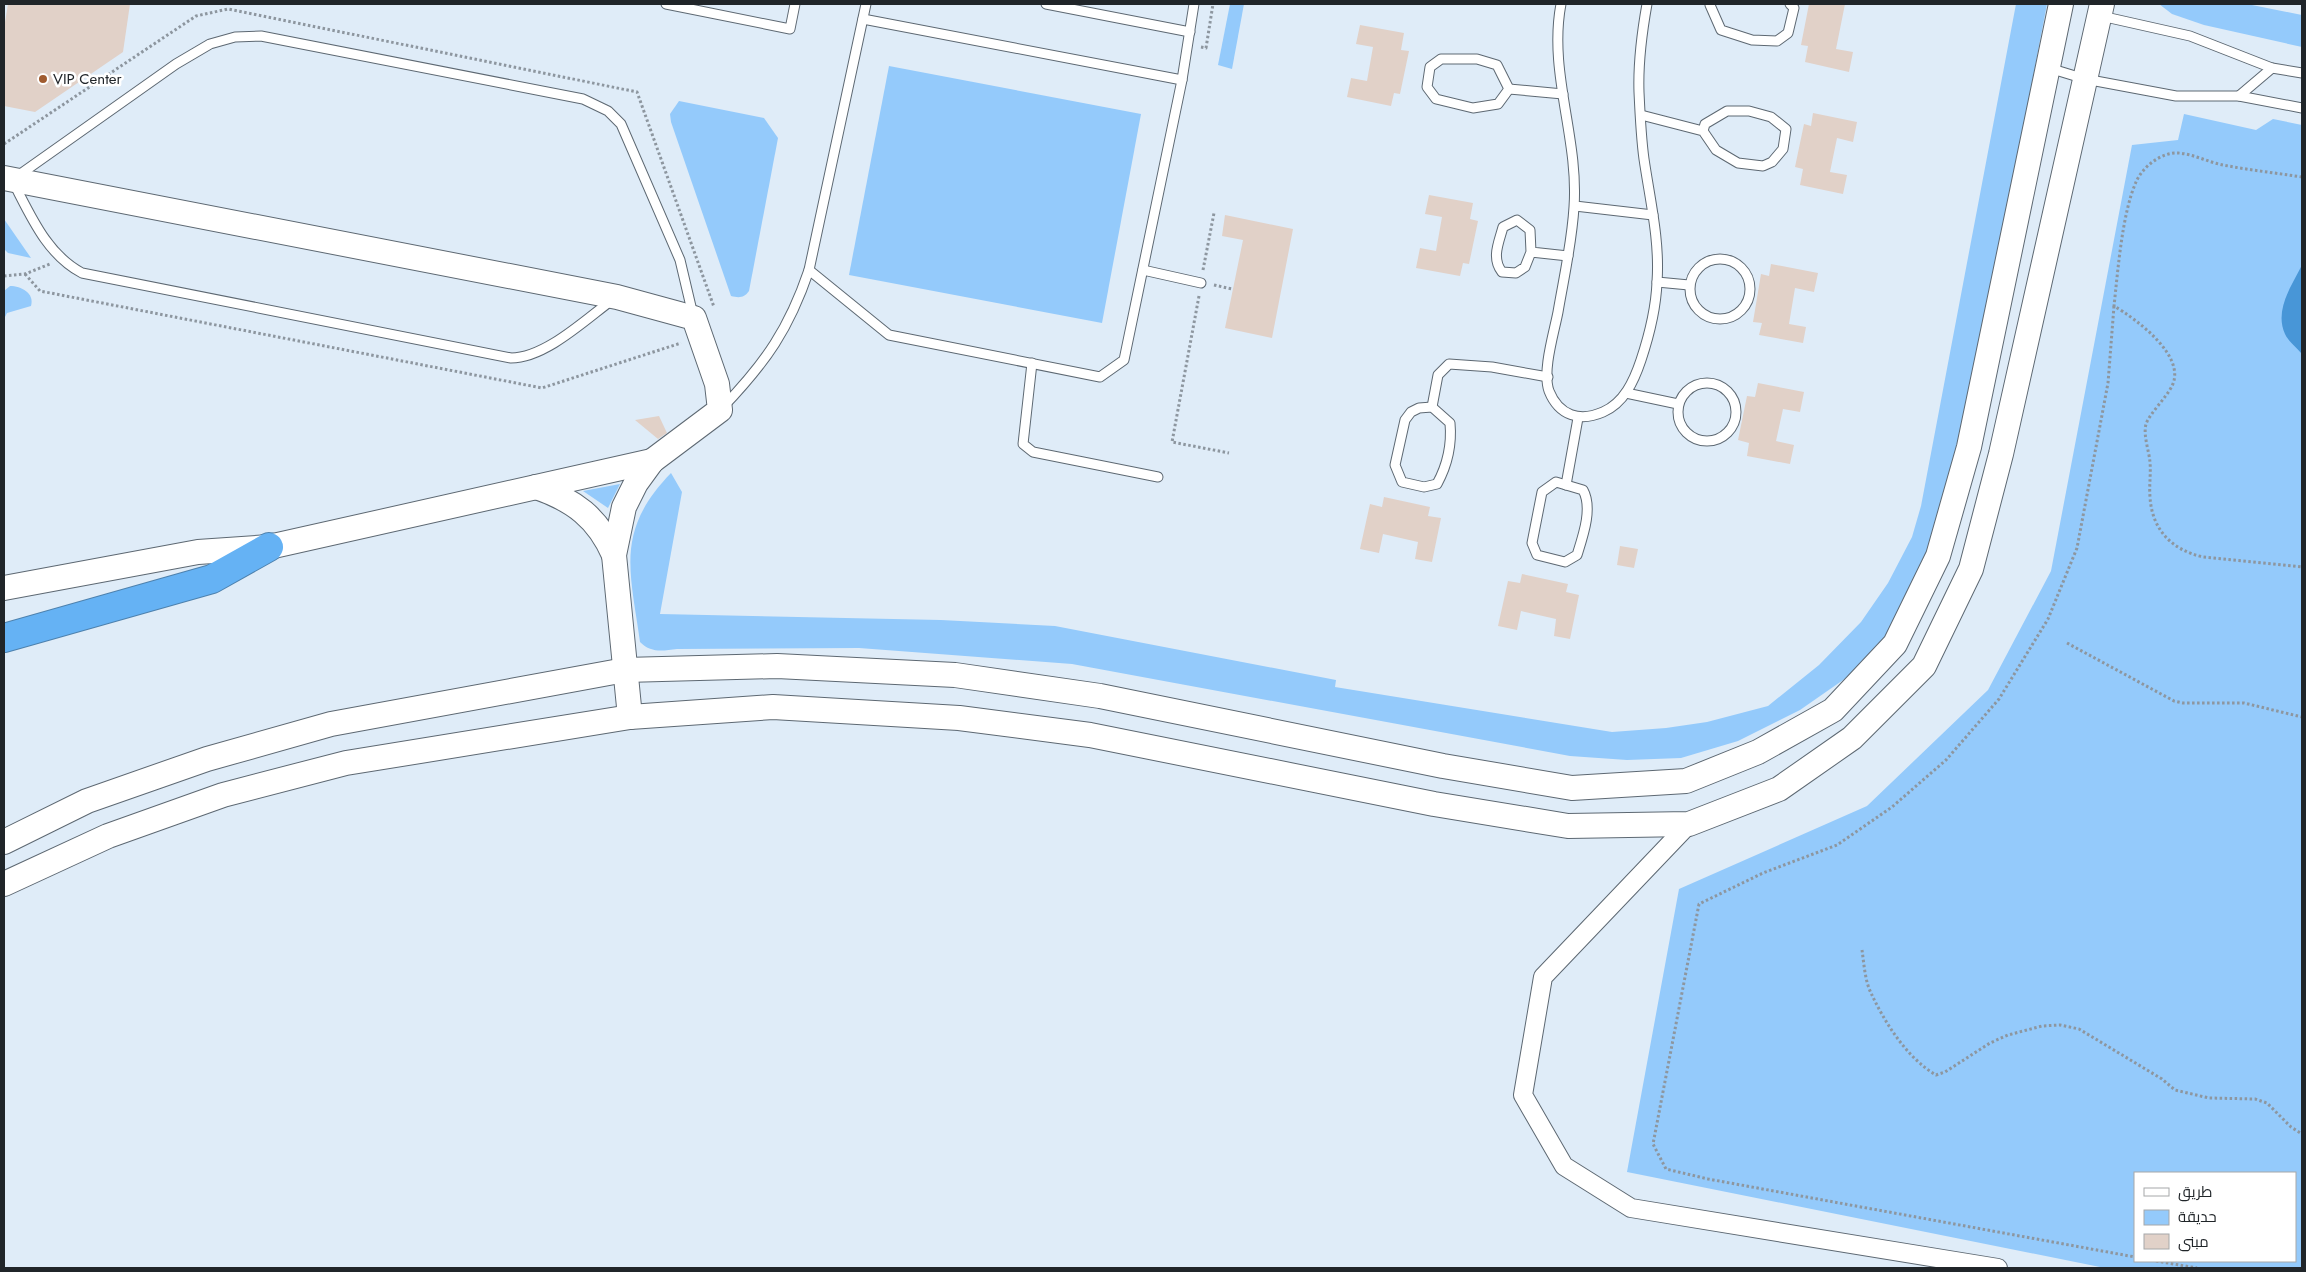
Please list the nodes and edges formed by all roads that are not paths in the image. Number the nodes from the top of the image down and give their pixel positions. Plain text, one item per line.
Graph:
1 (666, 4) edge
2 (796, 4) edge
3 (866, 4) edge
4 (1046, 4) edge
5 (1194, 4) edge
6 (1561, 4) edge
7 (1647, 4) edge
8 (1708, 4) edge
9 (1790, 4) edge
10 (2060, 4) edge
11 (2102, 10) edge
12 (863, 19) junction
13 (1190, 32) junction
14 (2049, 68) junction
15 (2272, 68) junction
16 (2302, 73) edge
17 (1182, 80) junction
18 (2085, 80) junction
19 (1509, 89) junction
20 (1562, 94) junction
21 (2239, 96) junction
22 (2302, 108) edge
23 (1641, 115) junction
24 (1702, 132) junction
25 (8, 179) edge
26 (1574, 206) junction
27 (1653, 215) junction
28 (1531, 252) junction
29 (1568, 256) junction
30 (809, 270) junction
31 (1143, 270) junction
32 (1201, 282) road end
33 (1658, 282) junction
34 (1689, 285) junction
35 (618, 296) junction
36 (697, 327) junction
37 (1032, 363) junction
38 (1548, 377) junction
39 (1626, 393) junction
40 (1678, 404) junction
41 (1432, 407) junction
42 (720, 410) junction
43 (1578, 418) junction
44 (652, 461) junction
45 (1158, 477) dead end
46 (1566, 485) junction
47 (536, 487) junction
48 (269, 548) junction
49 (614, 555) junction
50 (4, 588) edge
51 (4, 638) edge
52 (625, 670) junction
53 (630, 717) junction
54 (1689, 824) junction
55 (4, 842) edge
56 (4, 884) edge
57 (1998, 1268) edge

1 - 2 lane
3 - 12 lane
4 - 13 lane
5 - 13 lane
6 - 20 lane
7 - 23 lane
8 - 9 lane
10 - 14 main road
11 - 15 lane
11 - 18 main road
12 - 17 lane
12 - 30 lane
13 - 17 lane
14 - 18 lane
14 - 52 main road
15 - 16 lane
15 - 21 lane
17 - 31 lane
18 - 21 lane
18 - 54 main road
19 - 19 lane
19 - 20 lane
20 - 26 lane
21 - 22 lane
23 - 24 lane
23 - 27 lane
24 - 24 lane
25 - 35 main road
25 - 35 lane
25 - 36 lane
26 - 27 lane
26 - 29 lane
27 - 33 lane
28 - 28 lane
28 - 29 lane
29 - 38 lane
30 - 37 lane
30 - 42 lane
31 - 32 lane
31 - 37 lane
33 - 34 lane
33 - 39 lane
34 - 34 lane
35 - 36 main road
36 - 42 main road
37 - 45 lane
38 - 41 lane
38 - 43 lane
39 - 40 lane
39 - 43 lane
40 - 40 lane
41 - 41 lane
42 - 44 main road
43 - 46 lane
44 - 47 main road
44 - 49 main road
46 - 46 lane
47 - 48 main road
47 - 49 main road
48 - 50 main road
48 - 51 highway
49 - 52 main road
52 - 53 main road
52 - 55 main road
53 - 54 main road
53 - 56 main road
54 - 57 street

